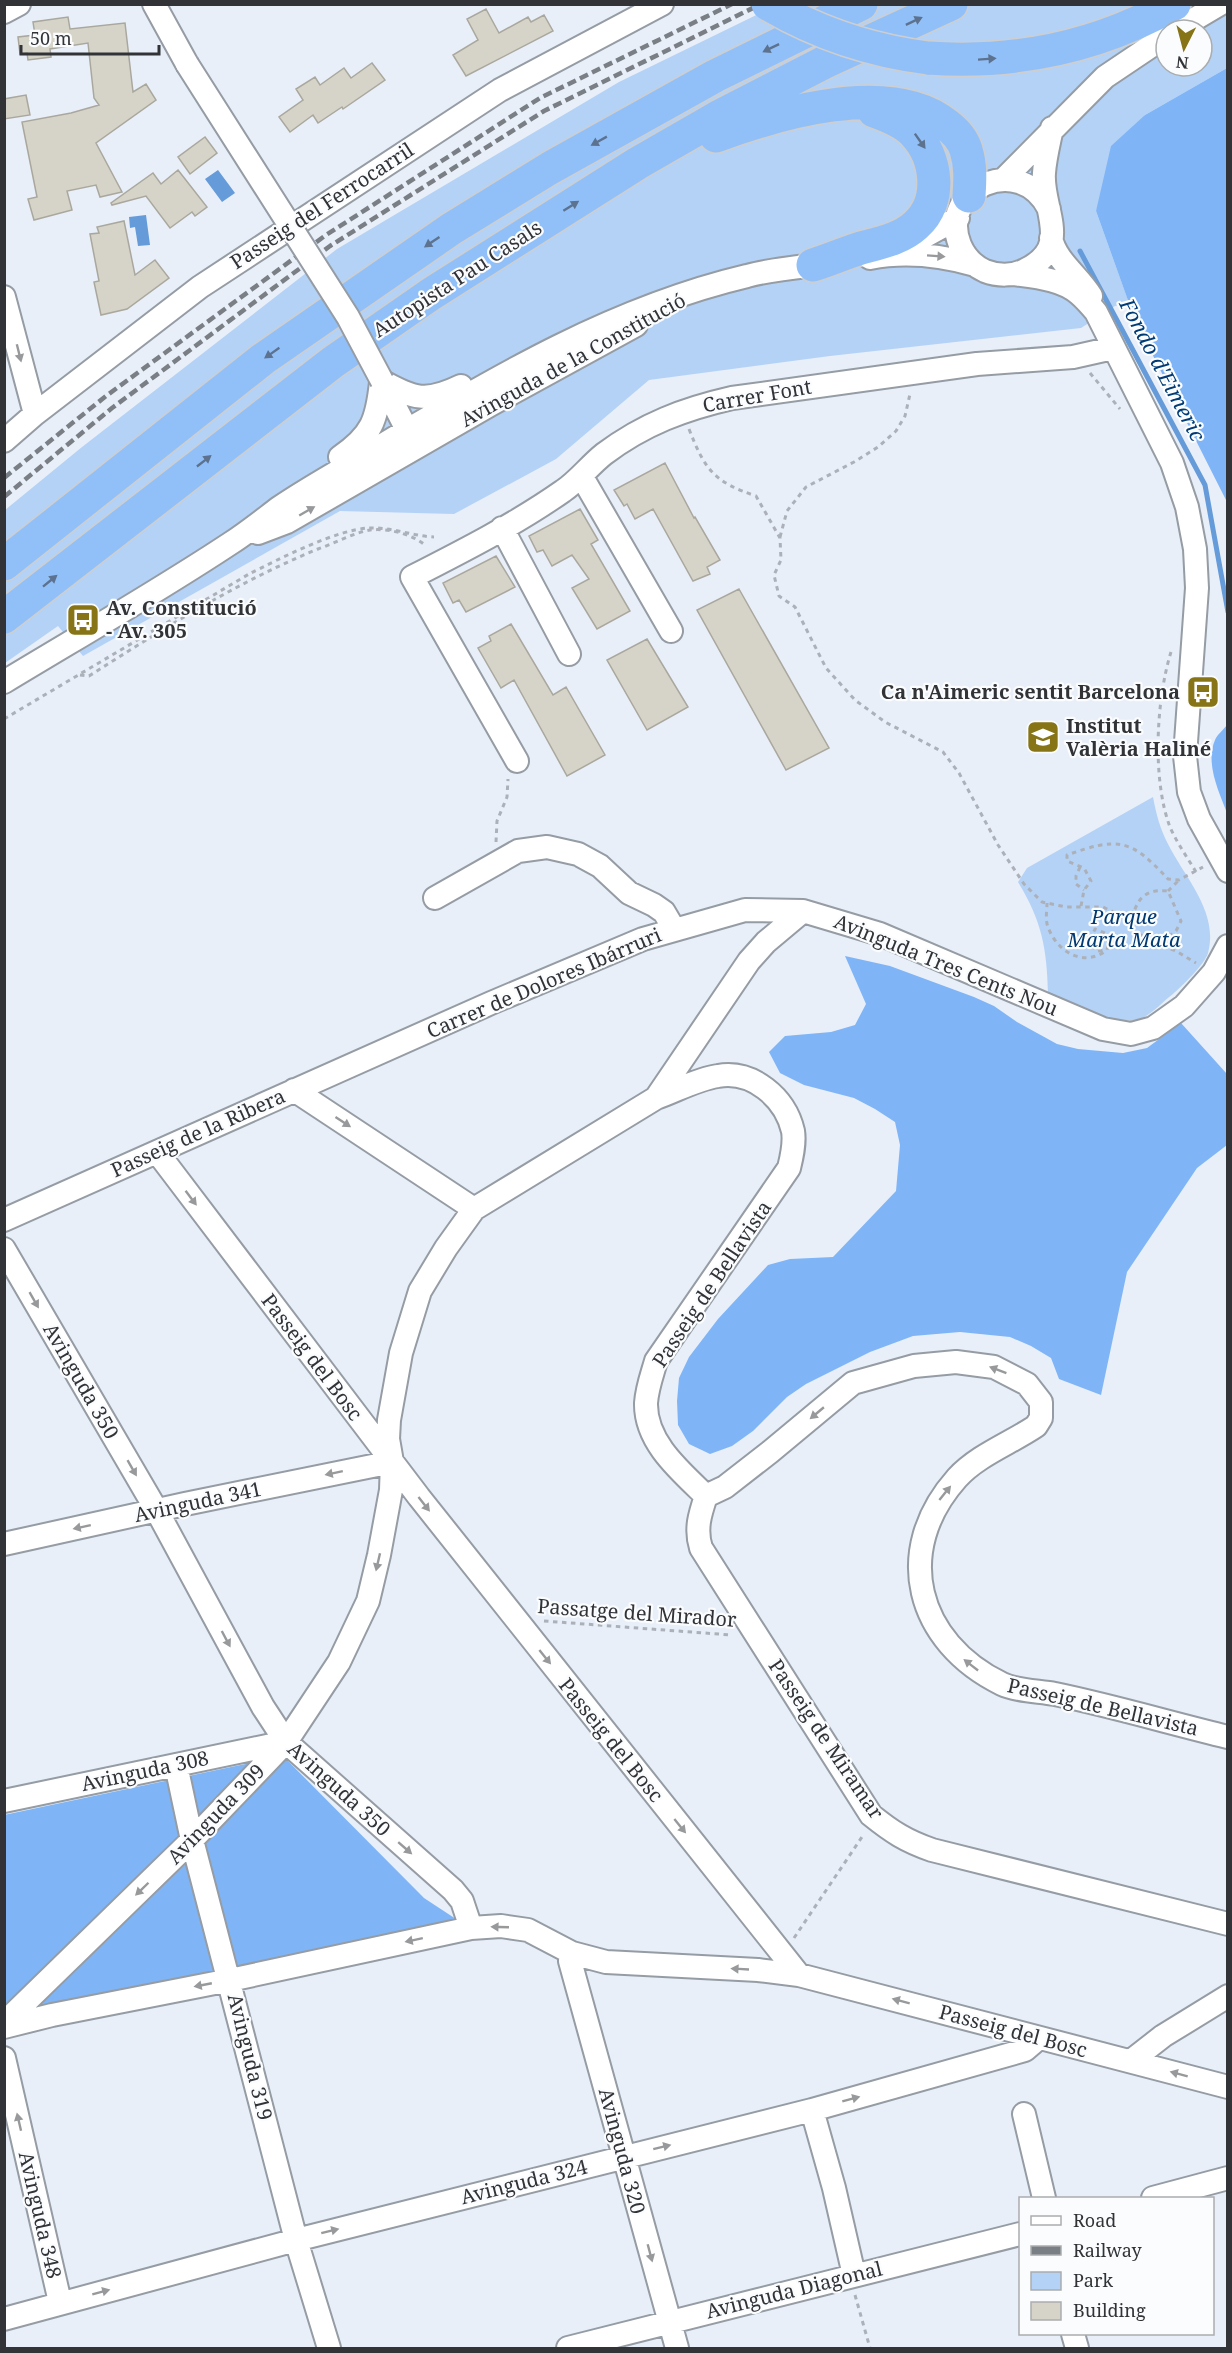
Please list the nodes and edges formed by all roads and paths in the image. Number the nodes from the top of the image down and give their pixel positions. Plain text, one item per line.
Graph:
1 (19, 4) edge
2 (154, 4) edge
3 (662, 4) edge
4 (768, 4) edge
5 (861, 4) edge
6 (951, 4) edge
7 (1174, 4) edge
8 (1220, 4) edge
9 (4, 12) edge
10 (1196, 18) edge
11 (1154, 43) edge
12 (852, 103) junction
13 (1052, 128) junction
14 (638, 163) junction
15 (1004, 179) junction
16 (963, 207) junction
17 (1049, 209) junction
18 (1052, 238) junction
19 (895, 253) junction
20 (813, 265) junction
21 (975, 265) junction
22 (1013, 274) junction
23 (4, 297) edge
24 (1096, 312) junction
25 (1113, 348) junction
26 (563, 354) junction
27 (912, 373) junction
28 (1091, 375) dead end
29 (382, 381) junction
30 (682, 412) junction
31 (35, 414) junction
32 (1125, 419) dead end
33 (412, 427) junction
34 (4, 441) edge
35 (582, 477) junction
36 (282, 506) junction
37 (502, 528) junction
38 (434, 537) dead end
39 (780, 538) junction
40 (234, 541) junction
41 (443, 562) junction
42 (4, 564) edge
43 (4, 617) edge
44 (671, 631) dead end
45 (1172, 648) dead end
46 (569, 654) dead end
47 (80, 675) junction
48 (4, 682) edge
49 (4, 719) edge
50 (517, 761) joint
51 (495, 844) dead end
52 (1080, 867) junction
53 (1227, 871) edge
54 (1179, 880) junction
55 (1084, 890) junction
56 (1168, 891) junction
57 (435, 898) dead end
58 (1047, 903) junction
59 (1081, 906) junction
60 (803, 911) junction
61 (1131, 927) junction
62 (674, 929) junction
63 (1159, 944) junction
64 (1227, 946) edge
65 (1107, 950) junction
66 (1218, 972) edge
67 (294, 1090) junction
68 (656, 1098) junction
69 (157, 1152) junction
70 (474, 1209) junction
71 (4, 1220) edge
72 (4, 1249) edge
73 (392, 1462) junction
74 (706, 1496) junction
75 (157, 1511) junction
76 (4, 1544) edge
77 (515, 1619) junction
78 (758, 1637) junction
79 (1227, 1737) edge
80 (286, 1742) junction
81 (176, 1764) junction
82 (4, 1801) edge
83 (875, 1818) junction
84 (192, 1840) junction
85 (1227, 1924) edge
86 (471, 1928) junction
87 (572, 1953) junction
88 (783, 1954) junction
89 (798, 1975) junction
90 (231, 1980) junction
91 (1227, 1996) edge
92 (4, 2025) edge
93 (1039, 2038) junction
94 (4, 2058) edge
95 (1131, 2061) junction
96 (1227, 2087) edge
97 (812, 2110) junction
98 (1024, 2114) dead end
99 (622, 2157) junction
100 (1227, 2182) edge
101 (1044, 2197) edge
102 (1162, 2197) edge
103 (1019, 2234) edge
104 (296, 2240) junction
105 (854, 2275) junction
106 (60, 2302) junction
107 (4, 2319) edge
108 (669, 2322) junction
109 (329, 2349) edge
110 (568, 2349) edge
111 (677, 2349) edge
112 (870, 2349) edge

1 - 9 street
2 - 29 street, bridge
3 - 31 street, Passeig del Ferrocarril
4 -> 7 highway, bridge
5 -> 42 highway
14 -> 6 highway, Autopista Pau Casals
8 - 10 street
11 - 13 street
12 - 14 highway
12 - 16 highway
12 -> 20 highway
13 - 15 street
13 - 17 street
43 -> 14 highway, Autopista Pau Casals
15 - 16 street
15 - 17 street
16 - 19 street
16 - 21 street
17 - 18 street
18 - 22 street
18 - 24 street
19 - 20 street, Avinguda de la Constitució
19 -> 21 street
20 - 26 street, Avinguda de la Constitució
21 - 22 street
22 - 24 street
23 -> 31 street
24 - 25 street
25 - 27 street, Carrer Font
25 - 53 street
26 - 29 street
26 - 33 street, Avinguda de la Constitució
40 -> 26 street, Avinguda de la Constitució
27 - 30 street, Carrer Font
27 - 39 path
28 - 32 path
29 - 33 street
29 - 36 street
30 - 35 street, Carrer Font
30 - 39 path
31 - 34 street, Passeig del Ferrocarril
33 - 36 street, Avinguda de la Constitució
35 - 37 street, Carrer Font
35 - 44 street
36 - 40 street, Avinguda de la Constitució
37 - 41 street, Carrer Font
37 - 46 street
38 - 47 path
39 - 58 path
40 - 48 street, Avinguda de la Constitució
41 - 47 path
41 - 50 street, Carrer Font
45 - 54 path
47 - 49 path
50 - 51 path
52 - 54 path
52 - 55 path
52 - 55 path
54 - 56 path
55 - 59 path
56 - 61 path
56 - 63 path
57 - 62 street
58 - 59 path
58 - 65 path
59 - 61 path
60 - 62 street, Carrer de Dolores Ibárruri
60 - 66 street, Avinguda Tres Cents Nou
60 - 68 street
61 - 63 path
62 - 67 street, Carrer de Dolores Ibárruri
63 - 66 path
64 - 66 street, Avinguda Tres Cents Nou
65 - 65 path
67 - 69 street, Passeig de la Ribera
67 -> 70 street, Passeig de la Ribera
68 - 70 street
68 - 74 street, Passeig de Bellavista
69 - 71 street, Passeig de la Ribera
69 -> 73 street, Passeig del Bosc
70 - 73 street
72 -> 75 street, Avinguda 350
73 -> 75 street, Avinguda 341
73 -> 77 street, Passeig del Bosc
73 -> 80 street, Avinguda 309
74 - 78 street, Passeig de Miramar
79 -> 74 street, Passeig de Bellavista
75 -> 76 street, Avinguda 341
75 -> 80 street, Avinguda 350
77 - 78 path, Passatge del Mirador
77 -> 88 street, Passeig del Bosc
78 - 83 street, Passeig de Miramar
80 - 81 street, Avinguda 308
80 - 84 street, Avinguda 309
80 -> 86 street, Avinguda 350
81 - 82 street, Avinguda 308
81 - 84 street, Avinguda 319
83 - 85 street, Passeig de Miramar
83 - 88 path
84 - 90 street, Avinguda 319
84 -> 92 street, Avinguda 309
87 -> 86 street
86 -> 90 street, Avinguda 309
89 -> 87 street
87 - 99 street, Avinguda 320
88 - 89 street, Passeig del Bosc
93 -> 89 street, Passeig del Bosc
90 -> 92 street, Avinguda 309
90 - 104 street, Avinguda 319
91 - 95 street
93 - 95 street, Passeig del Bosc
97 -> 93 street, Avinguda 324
106 -> 94 street, Avinguda 348
96 -> 95 street, Passeig del Bosc
99 -> 97 street, Avinguda 324
97 - 105 street
98 - 101 street
104 -> 99 street, Avinguda 324
99 -> 108 street, Avinguda 320
100 - 102 street
103 - 105 street, Avinguda Diagonal
106 -> 104 street, Avinguda 324
104 - 109 street, Avinguda 319
105 - 108 street, Avinguda Diagonal
105 - 112 path
106 - 107 street, Avinguda 324
108 - 110 street, Avinguda Diagonal
108 - 111 street, Avinguda 320

